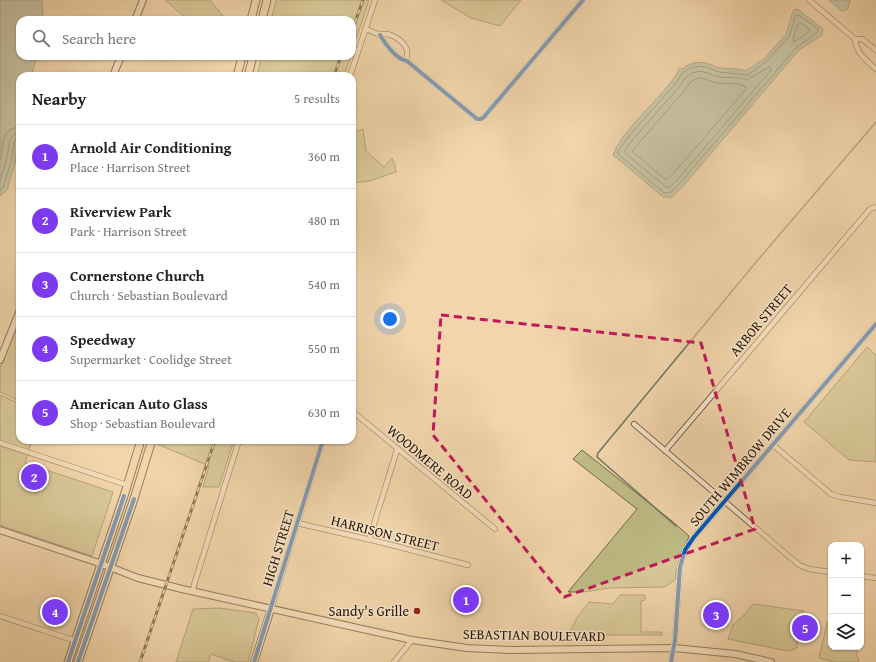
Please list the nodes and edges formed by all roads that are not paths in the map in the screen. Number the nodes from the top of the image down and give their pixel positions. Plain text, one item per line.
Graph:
1 (143, 0) edge
2 (256, 0) edge
3 (267, 0) edge
4 (376, 0) edge
5 (583, 0) edge
6 (809, 0) edge
7 (137, 16) edge
8 (252, 16) edge
9 (263, 16) edge
10 (366, 29) junction
11 (380, 35) junction
12 (855, 38) junction
13 (876, 50) edge
14 (356, 58) edge
15 (119, 60) edge
16 (241, 60) edge
17 (252, 60) edge
18 (355, 60) edge
19 (407, 61) junction
20 (875, 66) edge
21 (115, 72) edge
22 (238, 72) edge
23 (249, 72) edge
24 (351, 72) edge
25 (876, 207) edge
26 (16, 320) edge
27 (876, 324) edge
28 (0, 360) edge
29 (356, 414) edge
30 (634, 424) dead end
31 (0, 443) edge
32 (140, 444) edge
33 (151, 444) edge
34 (238, 444) edge
35 (322, 444) edge
36 (773, 445) junction
37 (397, 450) junction
38 (665, 451) junction
39 (127, 485) junction
40 (724, 502) junction
41 (876, 503) edge
42 (297, 523) junction
43 (495, 529) dead end
44 (0, 530) edge
45 (369, 540) junction
46 (102, 564) junction
47 (468, 565) dead end
48 (110, 568) junction
49 (828, 571) edge
50 (864, 576) edge
51 (876, 578) edge
52 (193, 591) junction
53 (271, 609) junction
54 (0, 616) edge
55 (412, 640) junction
56 (76, 641) junction
57 (674, 648) junction
58 (68, 662) edge
59 (78, 662) edge
60 (254, 662) edge
61 (394, 662) edge
62 (671, 662) edge
63 (771, 662) edge

1 - 7 main road
2 - 8 main road
3 - 9 main road
4 - 10 street
5 - 19 street
6 - 12 street
10 - 11 street
10 - 14 street
11 - 19 street
11 - 19 street
12 - 13 street
12 - 20 street
15 - 21 main road
16 - 22 main road
17 - 23 main road
18 - 24 street
25 - 38 street, ARBOR STREET
26 - 28 main road
27 - 36 street, SOUTH WIMBROW DRIVE
29 - 37 street, WOODMERE ROAD
30 - 38 street
31 - 39 street
32 - 39 main road
33 - 48 main road
34 - 52 street
35 - 42 street, HIGH STREET
36 - 40 street, SOUTH WIMBROW DRIVE
36 - 41 street
37 - 43 street, WOODMERE ROAD
37 - 45 street
38 - 40 street
39 - 46 main road
40 - 49 street
40 - 57 street, SOUTH WIMBROW DRIVE
42 - 45 street, HARRISON STREET
42 - 53 street, HIGH STREET
44 - 46 main road, SEBASTIAN BOULEVARD
45 - 47 street, HARRISON STREET
46 - 48 main road, SEBASTIAN BOULEVARD
46 - 56 main road
48 - 52 main road, SEBASTIAN BOULEVARD
48 - 59 main road
50 - 51 street
52 - 53 main road, SEBASTIAN BOULEVARD
53 - 55 main road, SEBASTIAN BOULEVARD
53 - 60 main road, HIGH STREET
54 - 56 street
55 - 57 main road, SEBASTIAN BOULEVARD
55 - 61 street
56 - 58 main road
57 - 62 street, SOUTH WIMBROW DRIVE
57 - 63 main road, SEBASTIAN BOULEVARD

